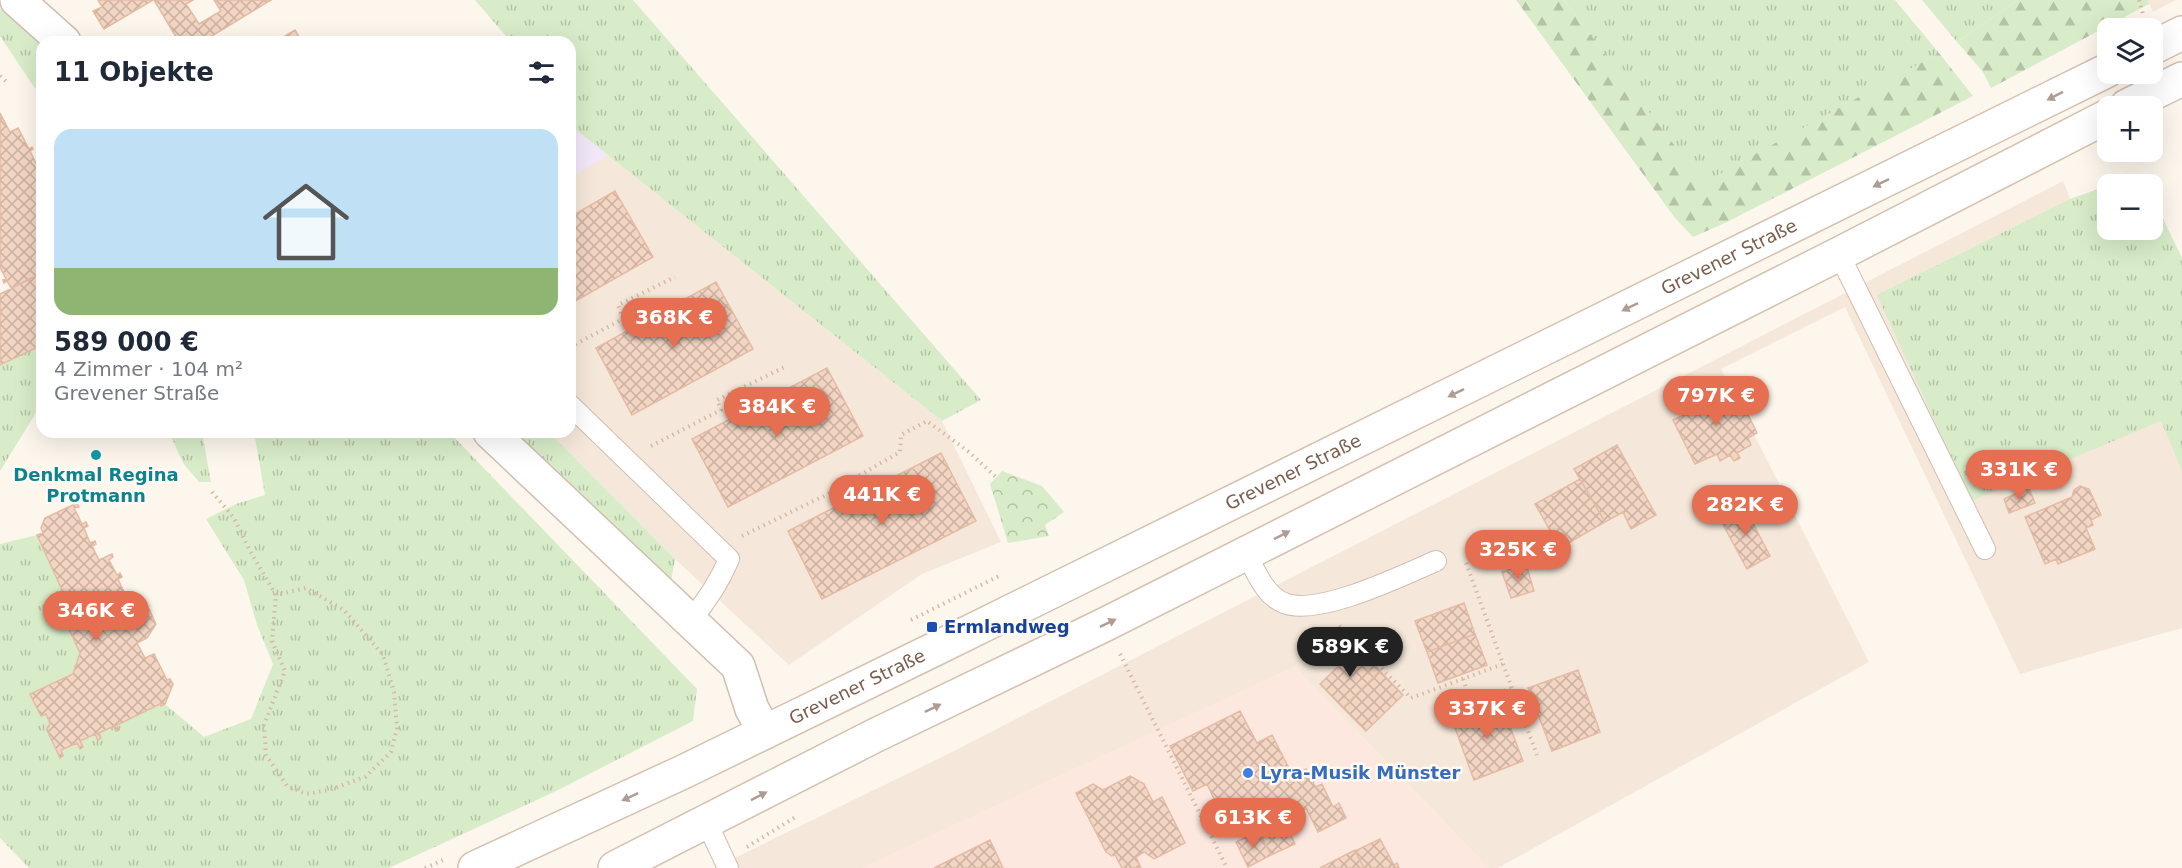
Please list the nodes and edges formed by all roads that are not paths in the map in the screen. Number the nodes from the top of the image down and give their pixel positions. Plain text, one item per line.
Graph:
1 (17, 0) edge
2 (2182, 33) edge
3 (57, 36) edge
4 (2163, 42) edge
5 (2097, 75) edge
6 (2182, 80) edge
7 (2148, 96) edge
8 (2097, 122) edge
9 (1839, 254) junction
10 (576, 411) edge
11 (496, 438) edge
12 (1984, 549) dead end
13 (1246, 553) junction
14 (1436, 561) road end
15 (690, 621) junction
16 (765, 732) junction
17 (706, 823) junction
18 (475, 868) edge
19 (615, 868) edge
20 (728, 868) edge

1 - 3 main road
2 - 4 main road
5 -> 16 main road, Grevener Straße
6 - 7 main road
8 - 9 main road
9 - 12 lane
13 -> 9 main road
10 - 15 lane
11 - 15 main road
13 - 14 lane
17 -> 13 main road
15 - 16 main road
16 -> 18 main road, Grevener Straße
17 - 19 main road
17 - 20 lane

